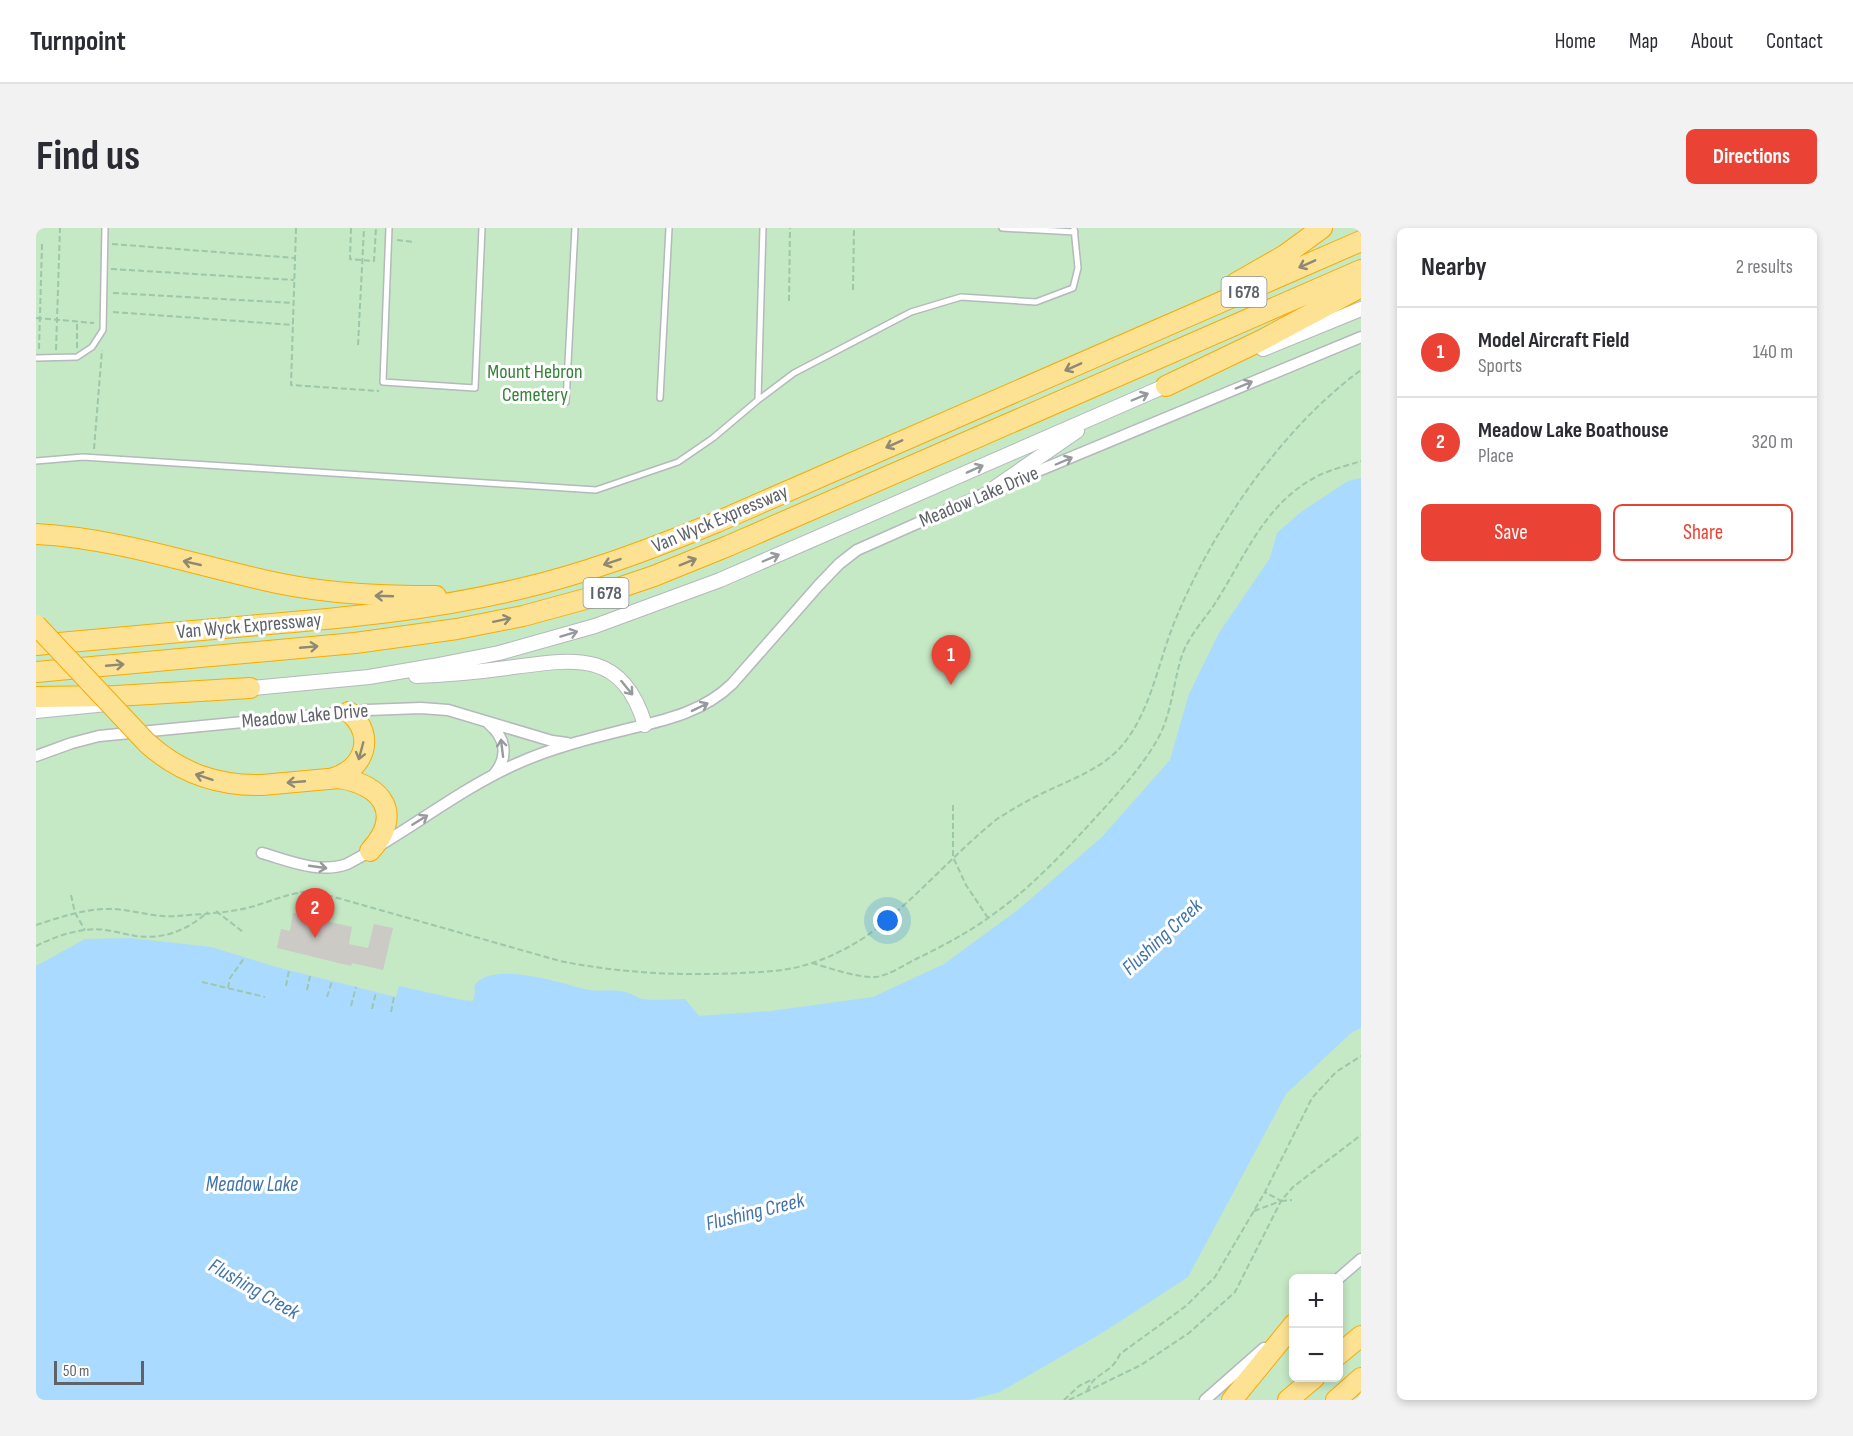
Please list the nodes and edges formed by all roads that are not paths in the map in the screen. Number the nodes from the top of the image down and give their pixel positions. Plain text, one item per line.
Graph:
1 (105, 228) edge
2 (388, 228) edge
3 (482, 228) edge
4 (575, 228) edge
5 (669, 228) edge
6 (763, 228) edge
7 (1002, 228) edge
8 (1322, 228) edge
9 (1076, 229) edge
10 (1361, 241) edge
11 (1361, 270) edge
12 (1361, 287) edge
13 (1361, 309) edge
14 (1361, 337) edge
15 (1126, 343) junction
16 (37, 358) edge
17 (1166, 386) junction
18 (660, 398) dead end
19 (758, 400) junction
20 (566, 402) dead end
21 (1113, 408) junction
22 (36, 461) edge
23 (990, 491) junction
24 (36, 534) edge
25 (484, 597) junction
26 (36, 625) edge
27 (36, 645) edge
28 (36, 672) edge
29 (369, 677) junction
30 (250, 688) junction
31 (36, 697) edge
32 (36, 711) edge
33 (349, 712) junction
34 (482, 720) junction
35 (645, 725) junction
36 (574, 743) junction
37 (36, 756) edge
38 (330, 778) junction
39 (488, 778) junction
40 (370, 851) junction
41 (262, 854) dead end
42 (1361, 1259) edge
43 (1343, 1275) edge
44 (1289, 1326) edge
45 (1289, 1328) edge
46 (1361, 1335) edge
47 (1343, 1351) edge
48 (1361, 1378) edge
49 (1308, 1382) edge
50 (1205, 1400) edge
51 (1232, 1400) edge
52 (1288, 1400) edge
53 (1336, 1400) edge

1 - 16 lane
2 - 3 lane
4 - 20 lane
5 - 18 lane
6 - 19 lane
7 - 9 lane
8 - 15 highway
9 - 19 lane
10 -> 15 highway, Van Wyck Expressway / I 678
28 -> 11 highway, Van Wyck Expressway / I 678
12 - 17 highway
13 - 17 street
23 -> 14 street, Meadow Lake Drive
15 -> 25 highway, Van Wyck Expressway / I 678
21 -> 17 street
19 - 22 lane
21 - 23 street
29 -> 21 street
35 -> 23 street, Meadow Lake Drive
25 -> 24 highway
25 - 27 highway, Van Wyck Expressway / I 678
38 -> 26 highway, bridge
29 - 30 street
29 -> 35 street
30 - 31 highway
30 - 32 street
33 - 34 street, Meadow Lake Drive
33 - 37 street, Meadow Lake Drive
33 -> 38 highway
34 - 36 street, Meadow Lake Drive
39 -> 34 street
35 - 36 street, Meadow Lake Drive
36 - 39 street, Meadow Lake Drive
38 - 40 highway
40 -> 39 street, Meadow Lake Drive
41 -> 40 street, Meadow Lake Drive
42 - 43 street
44 - 50 street
45 - 51 highway
46 - 47 highway
48 - 53 highway
49 - 52 highway

